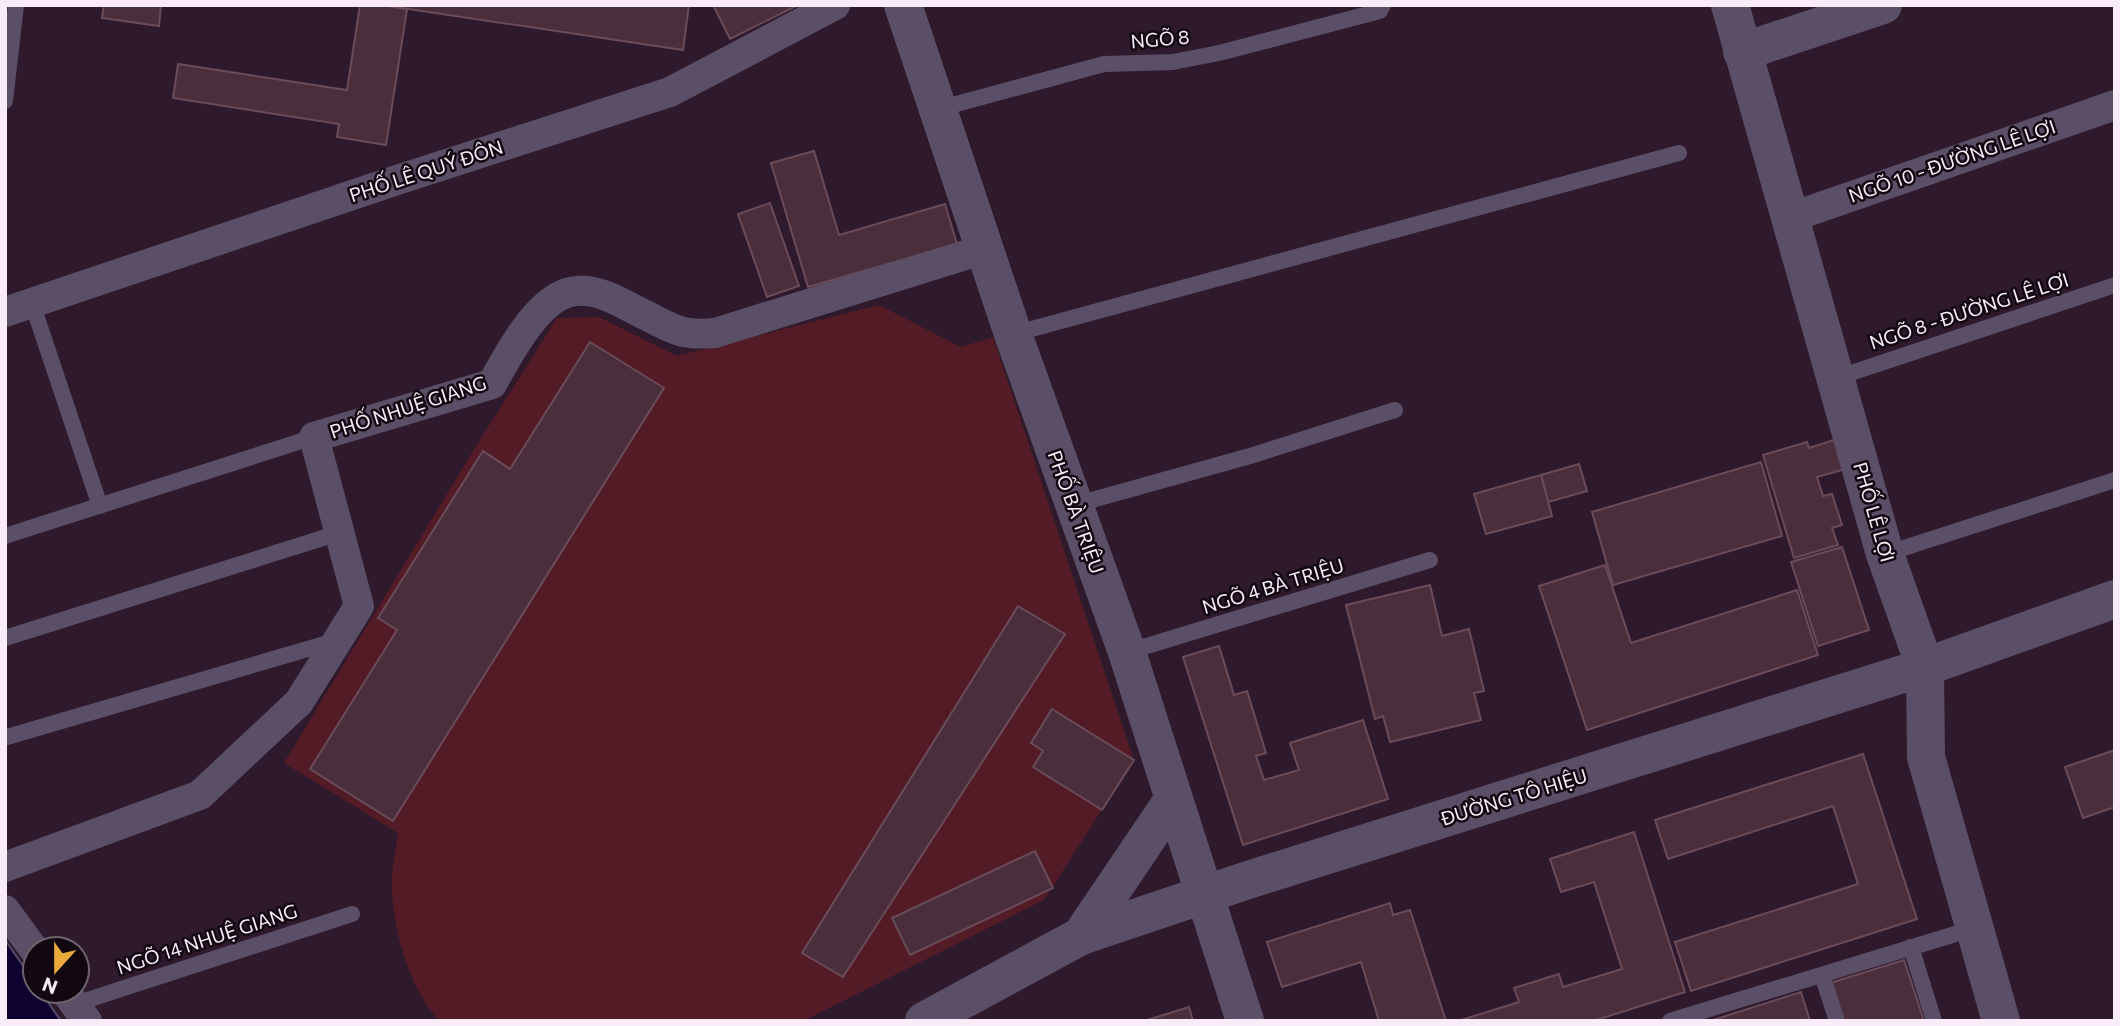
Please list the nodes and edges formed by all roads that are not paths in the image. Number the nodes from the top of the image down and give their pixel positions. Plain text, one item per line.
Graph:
1 (16, 5) edge
2 (835, 5) edge
3 (903, 5) edge
4 (1383, 5) edge
5 (1730, 5) edge
6 (1883, 5) edge
7 (1742, 52) junction
8 (5, 101) edge
9 (2115, 105) edge
10 (938, 109) junction
11 (1679, 153) dead end
12 (1790, 218) junction
13 (985, 248) junction
14 (2115, 285) edge
15 (18, 308) edge
16 (1013, 334) junction
17 (1836, 378) junction
18 (1395, 410) dead end
19 (314, 437) junction
20 (2115, 480) edge
21 (1073, 505) junction
22 (100, 506) junction
23 (339, 533) junction
24 (5, 536) edge
25 (1885, 554) junction
26 (1430, 560) dead end
27 (2115, 599) edge
28 (5, 638) edge
29 (338, 640) junction
30 (1127, 652) junction
31 (1925, 667) junction
32 (7, 737) dead end
33 (1173, 800) junction
34 (5, 867) edge
35 (1205, 895) junction
36 (5, 910) edge
37 (352, 914) dead end
38 (1975, 928) junction
39 (23, 935) edge
40 (1081, 936) junction
41 (1911, 947) junction
42 (1822, 975) junction
43 (91, 1000) edge
44 (925, 1021) edge
45 (1245, 1021) edge
46 (1670, 1021) edge
47 (1837, 1021) edge
48 (1934, 1021) edge
49 (2001, 1021) edge

1 - 8 lane
2 - 15 street, PHỐ LÊ QUÝ ĐÔN
3 - 10 street, PHỐ BÀ TRIỆU
4 - 10 lane, NGÕ 8
5 - 7 street, PHỐ LÊ LỢI
6 - 7 street
7 - 12 street, PHỐ LÊ LỢI
9 - 12 street, NGÕ 10 - ĐƯỜNG LÊ LỢI
10 - 13 street, PHỐ BÀ TRIỆU
11 - 16 lane
12 - 17 street, PHỐ LÊ LỢI
13 - 16 street, PHỐ BÀ TRIỆU
13 - 19 street, PHỐ NHUỆ GIANG
14 - 17 lane, NGÕ 8 - ĐƯỜNG LÊ LỢI
15 - 22 lane
16 - 21 street, PHỐ BÀ TRIỆU
17 - 25 street, PHỐ LÊ LỢI
18 - 21 lane
19 - 22 lane
19 - 23 street, PHỐ NHUỆ GIANG
20 - 25 lane
21 - 30 street, PHỐ BÀ TRIỆU
22 - 24 lane
23 - 28 lane
23 - 29 street, PHỐ NHUỆ GIANG
25 - 31 street, PHỐ LÊ LỢI
26 - 30 lane, NGÕ 4 BÀ TRIỆU
27 - 31 street, ĐƯỜNG TÔ HIỆU
29 - 32 lane
29 - 34 street, PHỐ NHUỆ GIANG
30 - 33 street, PHỐ BÀ TRIỆU
31 - 35 street, ĐƯỜNG TÔ HIỆU
31 - 38 street, PHỐ LÊ LỢI
33 - 35 street, PHỐ BÀ TRIỆU
33 - 40 street
35 - 40 street, ĐƯỜNG TÔ HIỆU
35 - 45 street, PHỐ BÀ TRIỆU
36 - 39 street
37 - 43 lane, NGÕ 14 NHUỆ GIANG
38 - 41 lane
38 - 49 street, PHỐ LÊ LỢI
40 - 44 street, ĐƯỜNG TÔ HIỆU
41 - 42 lane
41 - 48 lane
42 - 46 lane
42 - 47 lane

